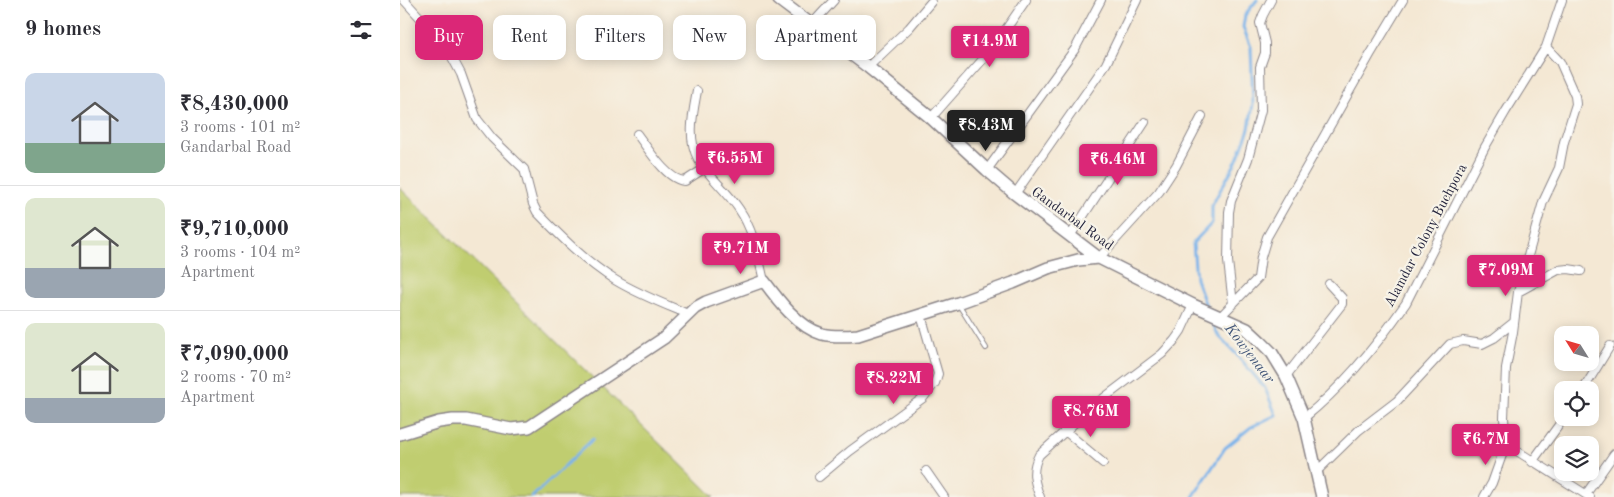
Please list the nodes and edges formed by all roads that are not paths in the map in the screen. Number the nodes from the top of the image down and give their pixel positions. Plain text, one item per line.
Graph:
1 (404, 0) edge
2 (779, 0) edge
3 (834, 0) edge
4 (1026, 0) edge
5 (1101, 0) edge
6 (1137, 0) edge
7 (1271, 0) edge
8 (1403, 0) edge
9 (1562, 0) edge
10 (931, 2) dead end
11 (798, 15) edge
12 (820, 15) edge
13 (1546, 47) junction
14 (858, 60) edge
15 (868, 67) junction
16 (697, 91) dead end
17 (1202, 116) dead end
18 (931, 118) junction
19 (1145, 122) dead end
20 (638, 134) dead end
21 (705, 168) junction
22 (986, 170) junction
23 (1015, 194) junction
24 (1070, 236) junction
25 (1099, 258) junction
26 (1581, 271) dead end
27 (764, 281) junction
28 (1329, 284) dead end
29 (1518, 292) junction
30 (958, 303) junction
31 (1233, 304) junction
32 (1193, 305) junction
33 (688, 314) junction
34 (921, 315) junction
35 (1220, 317) junction
36 (1513, 324) junction
37 (1610, 346) dead end
38 (986, 348) dead end
39 (1286, 376) junction
40 (1589, 381) edge
41 (1304, 418) junction
42 (1558, 426) edge
43 (1064, 430) junction
44 (400, 434) edge
45 (1506, 444) junction
46 (1614, 454) edge
47 (1532, 462) junction
48 (1103, 463) dead end
49 (926, 471) dead end
50 (1316, 473) junction
51 (819, 477) dead end
52 (1320, 496) edge
53 (1588, 496) edge
54 (944, 497) edge
55 (1040, 497) edge
56 (1484, 497) edge

1 - 33 street
2 - 11 street, Gandarbal Road
3 - 12 street
4 - 18 street
5 - 22 street
6 - 23 street
7 - 31 street
8 - 31 street
9 - 13 street, Alamdar Colony Buchpora
10 - 15 street
13 - 29 street
13 - 41 street, Alamdar Colony Buchpora
14 - 15 street, Gandarbal Road
15 - 18 street, Gandarbal Road
16 - 21 street
17 - 25 street
18 - 22 street, Gandarbal Road
19 - 24 street
20 - 21 street
21 - 27 street
22 - 23 street, Gandarbal Road
23 - 24 street, Gandarbal Road
24 - 25 street, Gandarbal Road
25 - 30 street
25 - 32 street, Gandarbal Road
26 - 29 street
27 - 33 street
27 - 34 street
28 - 39 street
29 - 36 street
30 - 34 street
30 - 38 lane
31 - 35 street
32 - 35 street, Gandarbal Road
32 - 43 street
33 - 44 street
34 - 51 street
35 - 39 street, Gandarbal Road
36 - 45 street
36 - 50 street
37 - 40 street
39 - 41 street, Gandarbal Road
41 - 50 street, Gandarbal Road
42 - 47 street
43 - 48 street
43 - 55 street
45 - 47 street
45 - 56 street
46 - 53 street
47 - 53 street
49 - 54 street
50 - 52 street, Gandarbal Road

